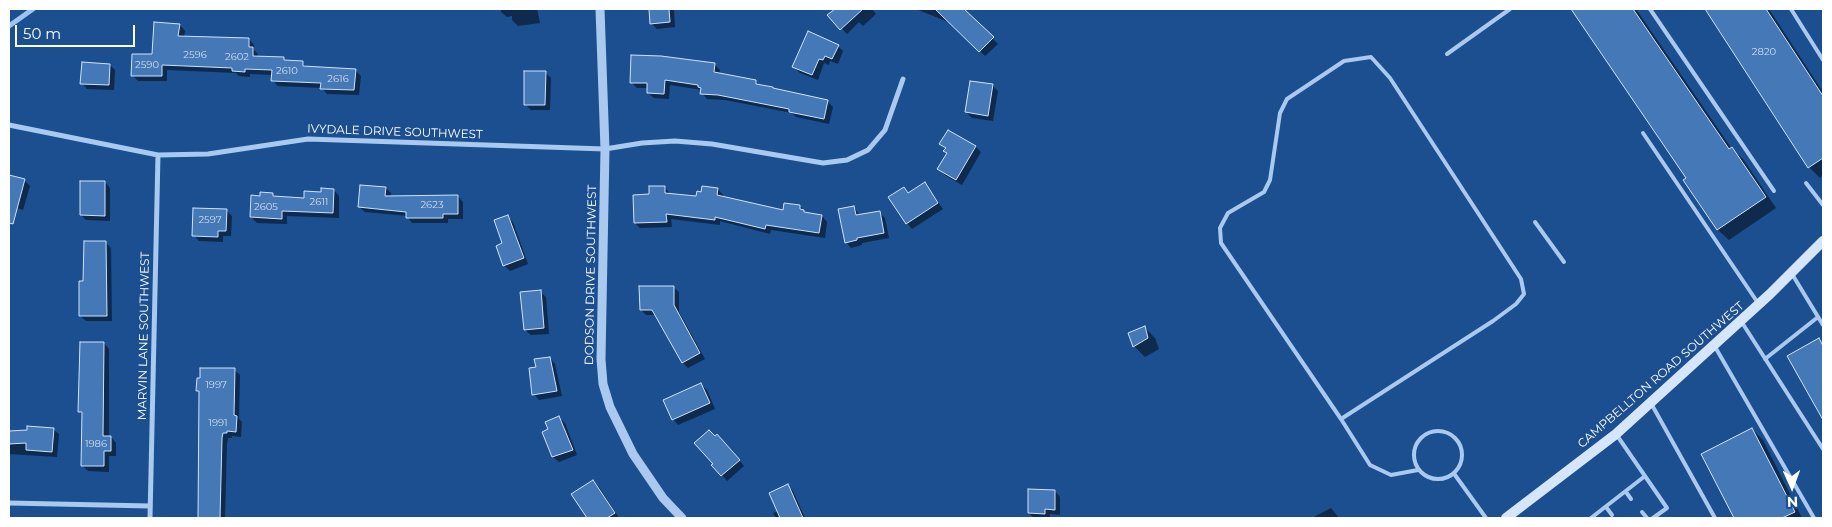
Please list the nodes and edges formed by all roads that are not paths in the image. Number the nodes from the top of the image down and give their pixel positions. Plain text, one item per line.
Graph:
1 (600, 9) edge
2 (1510, 9) edge
3 (1650, 9) edge
4 (1792, 9) edge
5 (1447, 54) dead end
6 (1823, 60) edge
7 (903, 79) dead end
8 (9, 125) edge
9 (1643, 133) dead end
10 (605, 149) junction
11 (158, 155) junction
12 (1806, 183) dead end
13 (1774, 191) dead end
14 (1823, 205) edge
15 (1536, 222) dead end
16 (1823, 241) edge
17 (1564, 262) dead end
18 (1791, 273) junction
19 (1759, 304) junction
20 (1818, 317) junction
21 (1741, 321) junction
22 (1823, 325) edge
23 (1714, 345) junction
24 (1765, 359) junction
25 (1650, 403) junction
26 (1341, 419) junction
27 (1616, 434) junction
28 (1823, 449) edge
29 (1418, 470) junction
30 (1455, 475) junction
31 (1645, 476) junction
32 (1626, 492) junction
33 (1631, 499) dead end
34 (9, 503) edge
35 (150, 506) junction
36 (1606, 507) junction
37 (1642, 512) dead end
38 (1612, 515) dead end
39 (150, 518) edge
40 (682, 518) edge
41 (1486, 518) edge
42 (1506, 518) edge
43 (1591, 518) edge
44 (1647, 518) edge
45 (1653, 518) edge
46 (1715, 518) edge
47 (1814, 518) edge

1 - 10 street, DODSON DRIVE SOUTHWEST
2 - 5 lane
3 - 13 lane
4 - 6 lane
7 - 10 street, IVYDALE DRIVE SOUTHWEST
8 - 11 street, IVYDALE DRIVE SOUTHWEST
9 - 19 lane
10 - 11 street, IVYDALE DRIVE SOUTHWEST
10 - 40 street, DODSON DRIVE SOUTHWEST
11 - 35 street, MARVIN LANE SOUTHWEST
12 - 14 lane
15 - 17 lane
16 - 18 main road, CAMPBELLTON ROAD SOUTHWEST
18 - 19 main road, CAMPBELLTON ROAD SOUTHWEST
18 - 20 lane
19 - 21 main road, CAMPBELLTON ROAD SOUTHWEST
20 - 22 lane
20 - 24 lane
21 - 23 main road, CAMPBELLTON ROAD SOUTHWEST
21 - 24 lane
23 - 25 main road, CAMPBELLTON ROAD SOUTHWEST
23 - 47 lane
24 - 28 lane
25 - 27 main road, CAMPBELLTON ROAD SOUTHWEST
25 - 46 lane
26 - 26 lane
26 - 29 lane
27 - 31 lane
27 - 42 main road, CAMPBELLTON ROAD SOUTHWEST
29 - 30 lane
29 - 30 lane
30 - 41 lane
31 - 32 lane
31 - 45 lane
32 - 33 lane
32 - 36 lane
34 - 35 street
35 - 39 street, MARVIN LANE SOUTHWEST
36 - 38 lane
36 - 43 lane
37 - 44 lane

